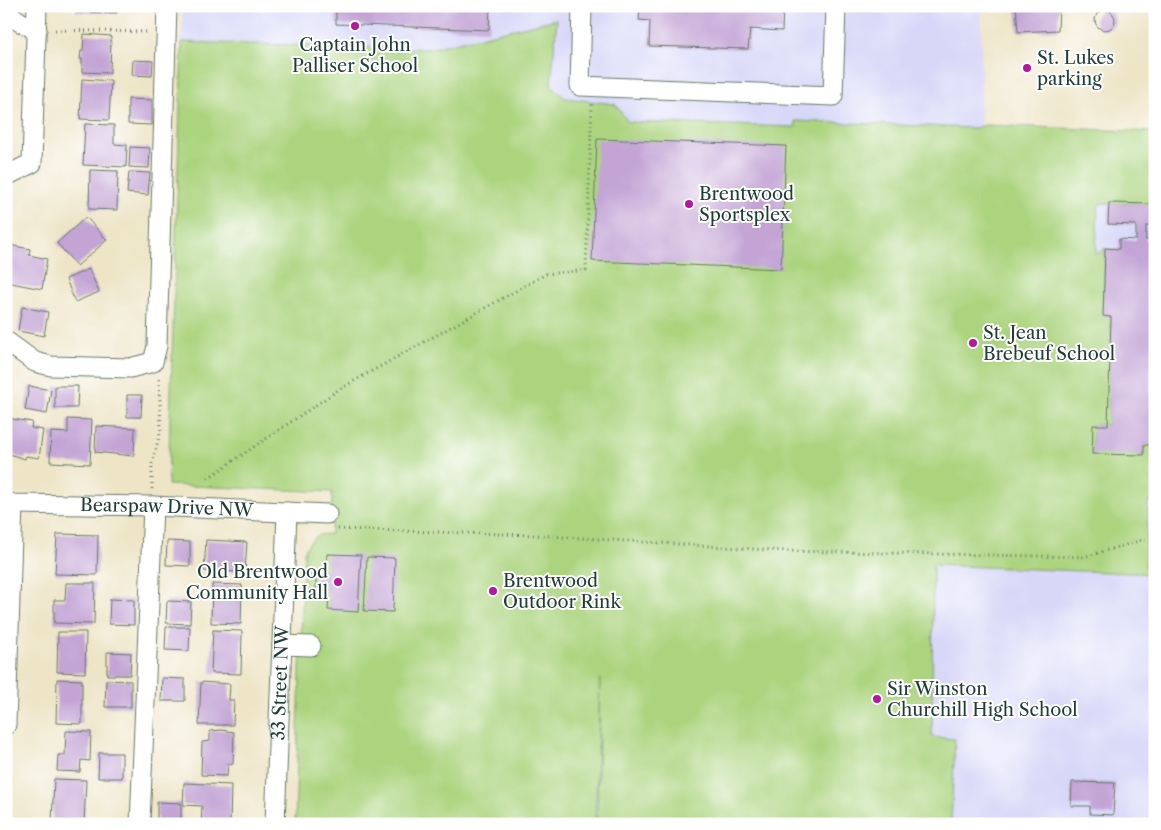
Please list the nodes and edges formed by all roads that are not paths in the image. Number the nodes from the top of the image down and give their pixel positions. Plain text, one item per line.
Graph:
1 (37, 6) edge
2 (168, 6) edge
3 (582, 6) edge
4 (836, 6) edge
5 (6, 12) edge
6 (37, 30) junction
7 (6, 176) edge
8 (6, 341) edge
9 (10, 503) edge
10 (153, 506) junction
11 (287, 512) junction
12 (327, 514) road end
13 (282, 645) junction
14 (312, 646) dead end
15 (6, 725) edge
16 (140, 824) edge
17 (276, 824) edge

1 - 6 street
2 - 8 street
3 - 4 street
5 - 6 street
6 - 7 street
9 - 10 street, Bearspaw Drive NW
9 - 15 street
10 - 11 street, Bearspaw Drive NW
10 - 16 street
11 - 12 street, Bearspaw Drive NW
11 - 13 street, 33 Street NW
13 - 14 street
13 - 17 street, 33 Street NW

